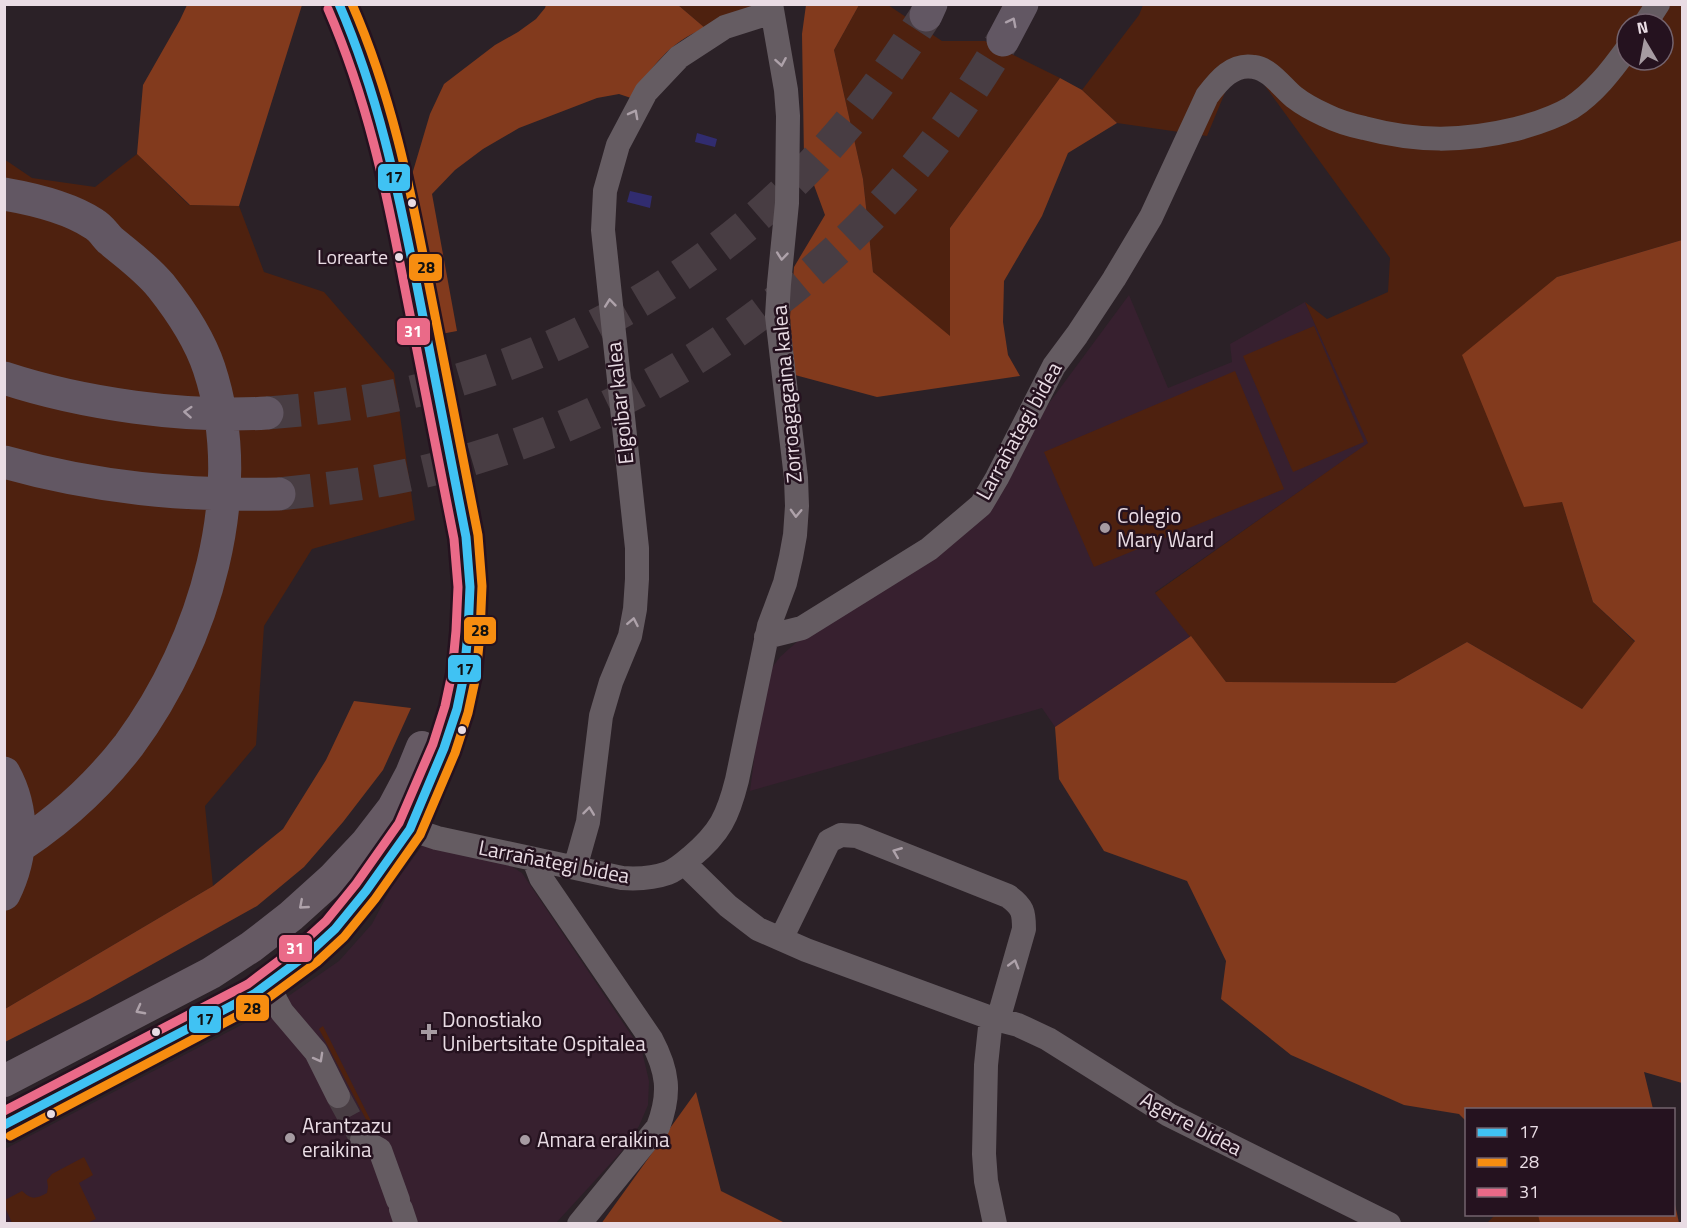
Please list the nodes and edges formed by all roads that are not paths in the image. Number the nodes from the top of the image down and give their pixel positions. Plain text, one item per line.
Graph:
1 (324, 4) edge
2 (339, 4) edge
3 (1022, 4) edge
4 (772, 8) edge
5 (1003, 40) tunnel mouth
6 (1615, 64) edge
7 (4, 194) edge
8 (4, 215) edge
9 (109, 239) junction
10 (11, 376) edge
11 (267, 413) tunnel mouth
12 (4, 462) edge
13 (4, 484) edge
14 (122, 488) junction
15 (279, 494) tunnel mouth
16 (766, 637) junction
17 (428, 734) junction
18 (4, 773) edge
19 (410, 828) junction
20 (356, 854) junction
21 (4, 856) edge
22 (534, 860) junction
23 (684, 863) junction
24 (575, 868) junction
25 (4, 894) edge
26 (355, 905) junction
27 (268, 933) junction
28 (781, 939) junction
29 (269, 983) junction
30 (994, 1019) junction
31 (4, 1081) edge
32 (338, 1096) tunnel mouth
33 (4, 1125) edge
34 (371, 1145) tunnel mouth
35 (402, 1211) edge
36 (579, 1224) edge
37 (995, 1224) edge
38 (1389, 1224) edge

1 - 17 main road
2 - 19 main road
5 -> 3 highway
4 -> 16 street, Zorroagagaina kalea
24 -> 4 street, Elgoibar kalea
6 - 16 street, Larrañategi bidea
7 - 9 highway
8 - 9 highway
9 - 21 highway
11 -> 10 highway
12 - 14 highway
13 - 14 highway
14 - 15 highway
16 - 23 street, Larrañategi bidea
17 - 19 main road
17 - 20 main road
18 - 25 highway
19 - 20 main road
19 - 22 street, Larrañategi bidea
19 - 26 main road
20 - 26 main road
20 -> 27 main road
22 - 24 street, Larrañategi bidea
22 - 36 street
23 - 24 street, Larrañategi bidea
23 - 28 street, Agerre bidea
26 - 29 main road
27 - 29 main road
27 -> 31 main road
28 - 30 street, Agerre bidea
30 -> 28 street
29 -> 32 street
29 - 33 main road
30 - 37 street
30 - 38 street, Agerre bidea
34 - 35 street

